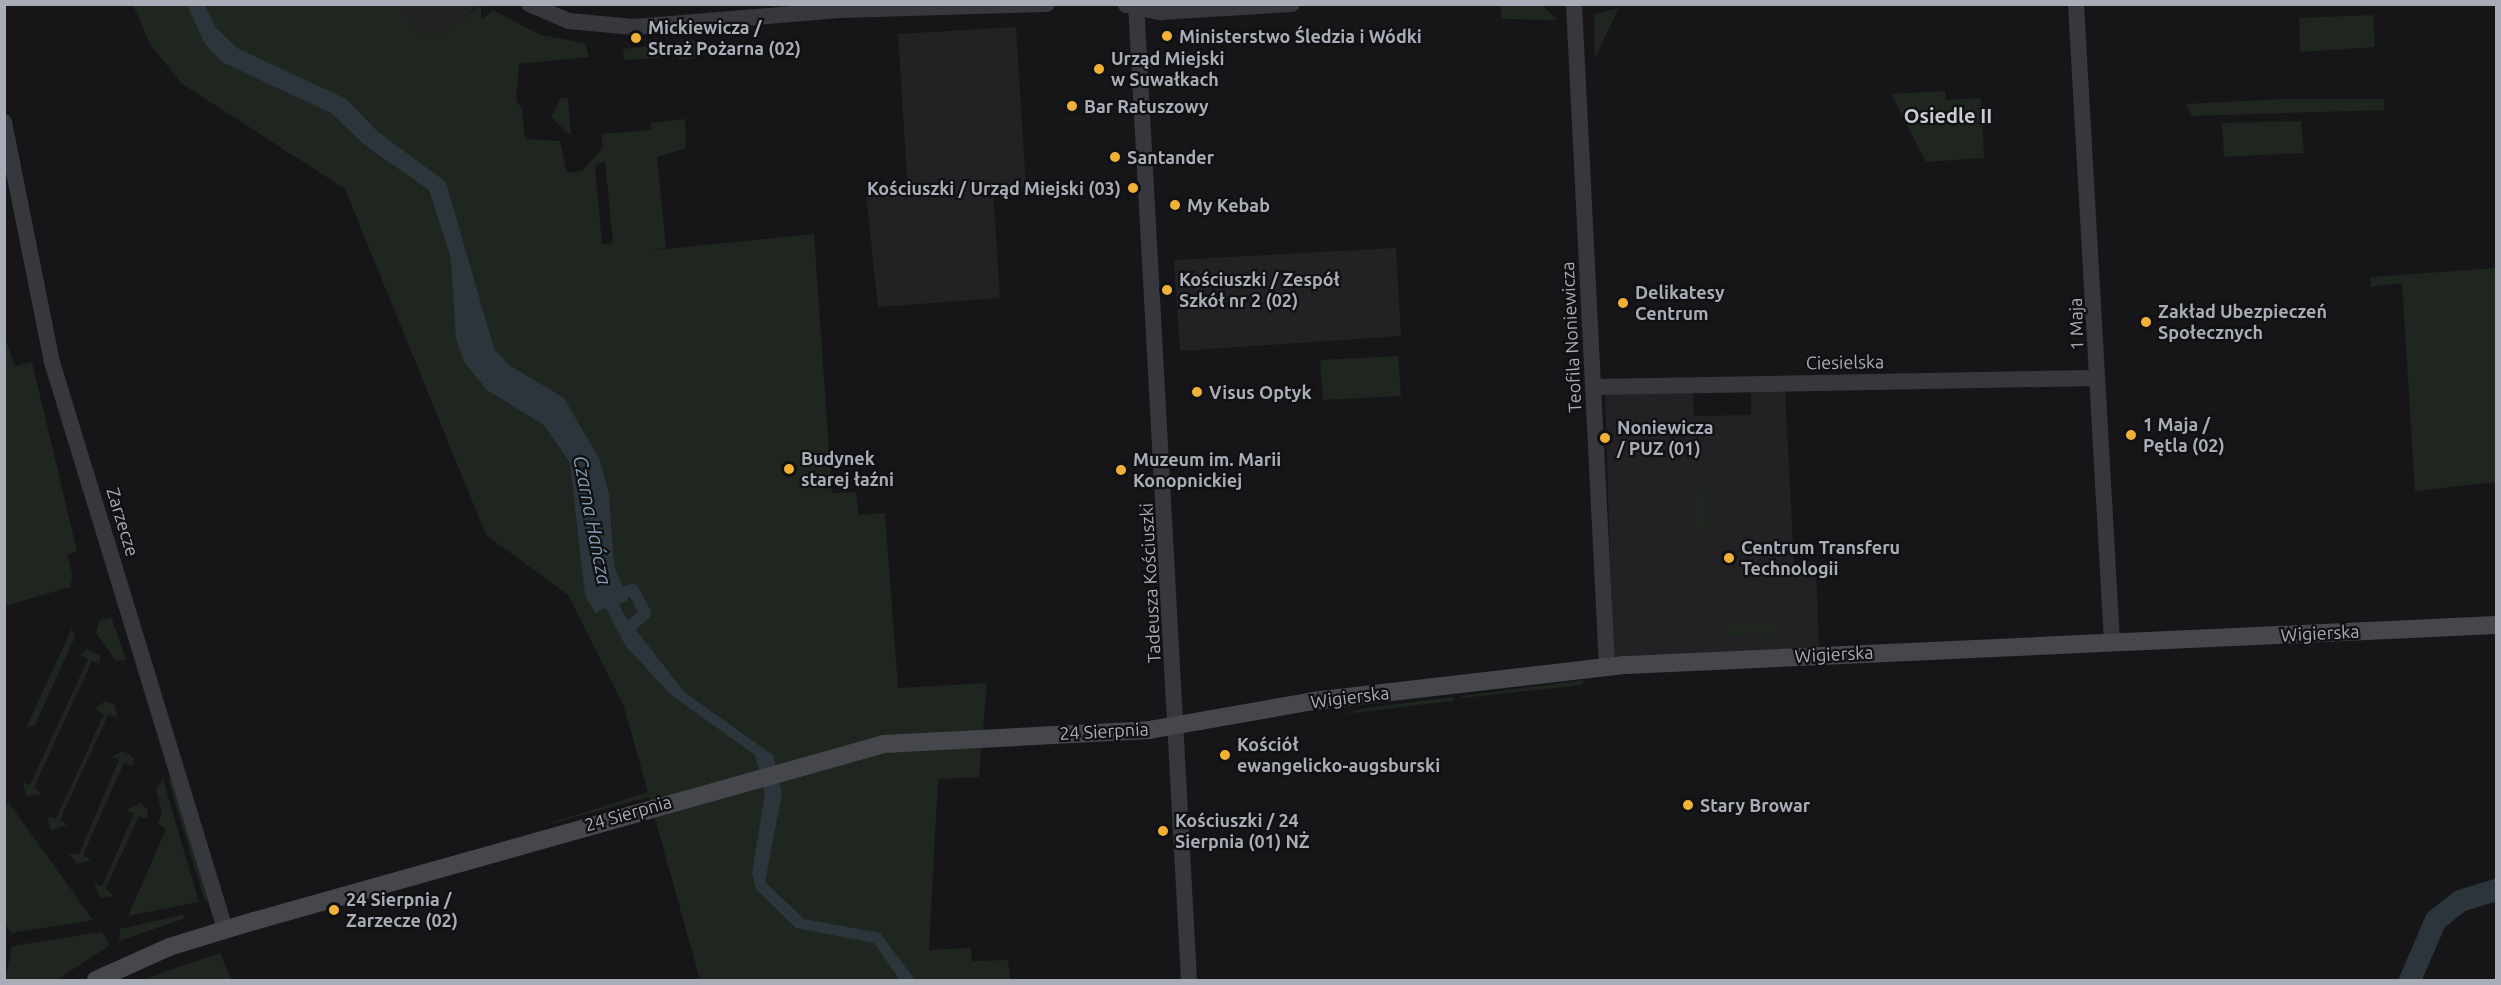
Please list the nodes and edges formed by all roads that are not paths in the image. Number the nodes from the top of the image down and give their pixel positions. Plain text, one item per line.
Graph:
1 (529, 4) edge
2 (1047, 4) edge
3 (1292, 4) edge
4 (1574, 4) edge
5 (2076, 4) edge
6 (1133, 5) edge
7 (865, 7) edge
8 (4, 122) edge
9 (2097, 378) junction
10 (1594, 387) junction
11 (2496, 625) edge
12 (2112, 642) junction
13 (1607, 667) junction
14 (1176, 724) junction
15 (225, 929) junction
16 (96, 981) edge
17 (1189, 981) edge

1 - 7 street
2 - 7 street
3 - 6 street
4 - 10 street, Teofila Noniewicza
5 - 9 street, 1 Maja
6 - 14 street, Tadeusza Kościuszki
8 - 15 street, Zarzecze
9 - 10 street, Ciesielska
9 - 12 street, 1 Maja
10 - 13 street, Teofila Noniewicza
11 - 12 main road, Wigierska
12 - 13 main road, Wigierska
13 - 14 main road, Wigierska
14 - 15 main road, 24 Sierpnia
14 - 17 street, Tadeusza Kościuszki
15 - 16 main road, 24 Sierpnia

